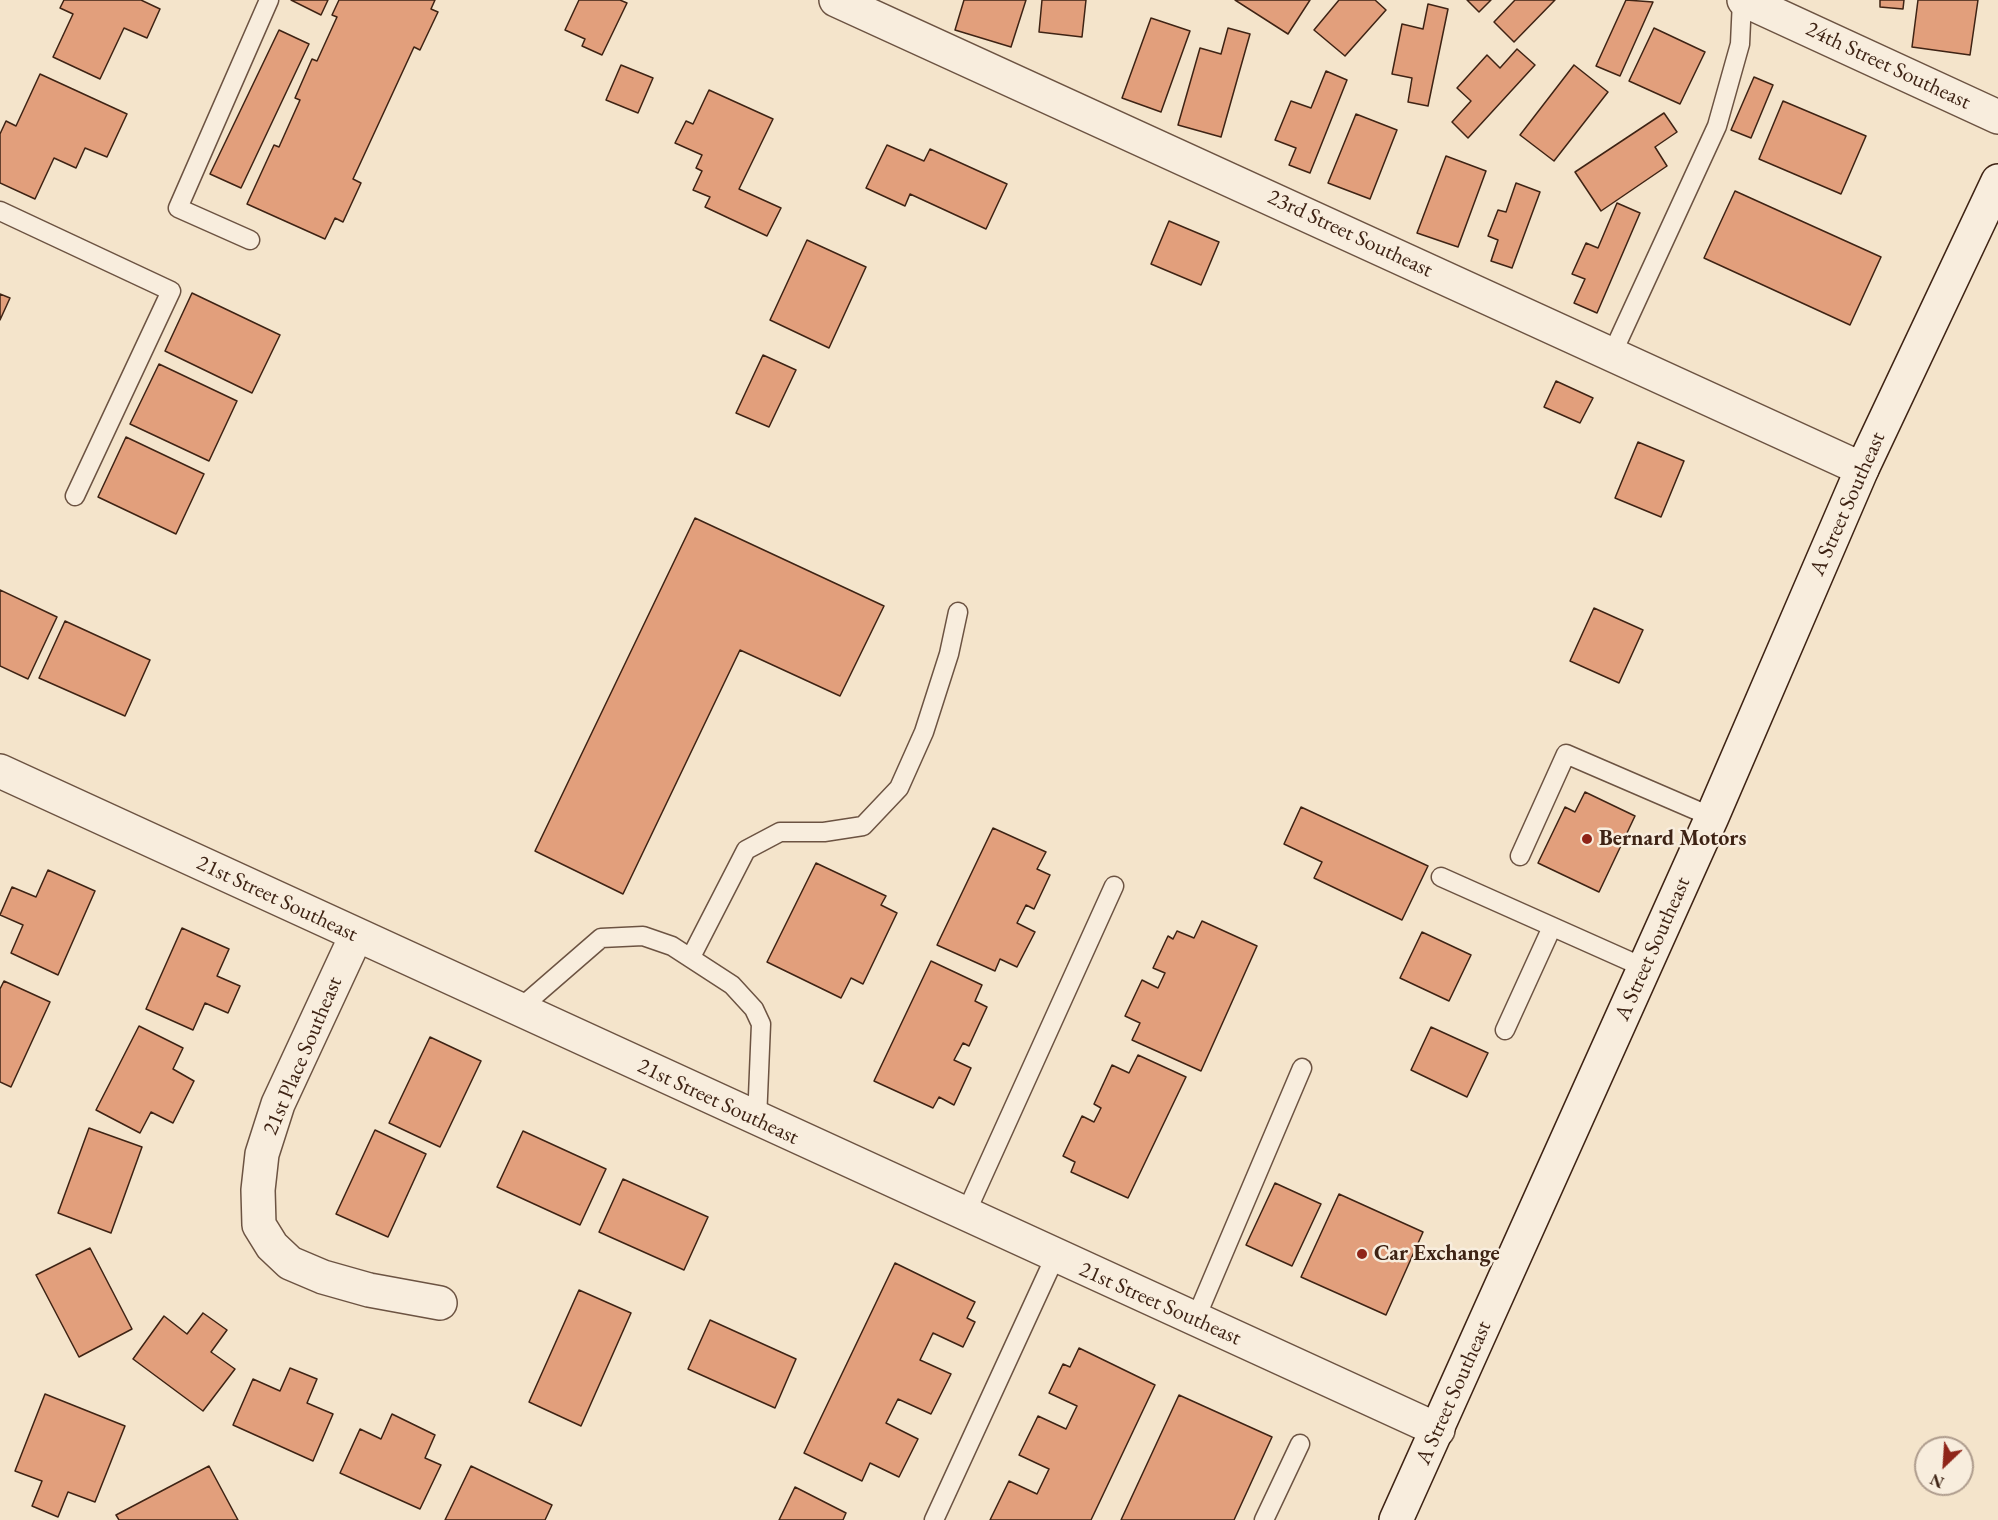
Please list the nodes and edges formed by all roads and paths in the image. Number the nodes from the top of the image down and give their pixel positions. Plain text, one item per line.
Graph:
1 (269, 0) edge
2 (837, 0) edge
3 (1743, 0) edge
4 (1998, 117) edge
5 (1998, 181) edge
6 (0, 212) edge
7 (250, 240) dead end
8 (1612, 354) junction
9 (1862, 469) junction
10 (75, 496) dead end
11 (958, 612) dead end
12 (0, 771) edge
13 (1712, 817) junction
14 (1520, 856) dead end
15 (1441, 877) dead end
16 (1114, 886) dead end
17 (1552, 927) junction
18 (356, 936) junction
19 (691, 957) junction
20 (1645, 968) junction
21 (518, 1010) junction
22 (1505, 1030) dead end
23 (1302, 1068) dead end
24 (758, 1120) junction
25 (965, 1215) junction
26 (1055, 1257) junction
27 (440, 1303) dead end
28 (1195, 1320) junction
29 (1438, 1430) junction
30 (1300, 1444) dead end
31 (934, 1520) edge
32 (1264, 1520) edge
33 (1396, 1520) edge

1 - 7 lane
2 - 8 street, 23rd Street Southeast
3 - 4 street, 24th Street Southeast
3 - 8 lane
5 - 9 street, A Street Southeast
6 - 10 lane
8 - 9 street, 23rd Street Southeast
9 - 13 street, A Street Southeast
11 - 19 lane
12 - 18 street, 21st Street Southeast
13 - 14 lane
13 - 20 street, A Street Southeast
15 - 17 lane
16 - 25 lane
17 - 20 lane
17 - 22 lane
18 - 21 street, 21st Street Southeast
18 - 27 street, 21st Place Southeast
19 - 21 lane
19 - 24 lane
20 - 29 street, A Street Southeast
21 - 24 street, 21st Street Southeast
23 - 28 lane
24 - 25 street, 21st Street Southeast
25 - 26 street, 21st Street Southeast
26 - 28 street, 21st Street Southeast
26 - 31 lane
28 - 29 street, 21st Street Southeast
29 - 33 street, A Street Southeast
30 - 32 lane

